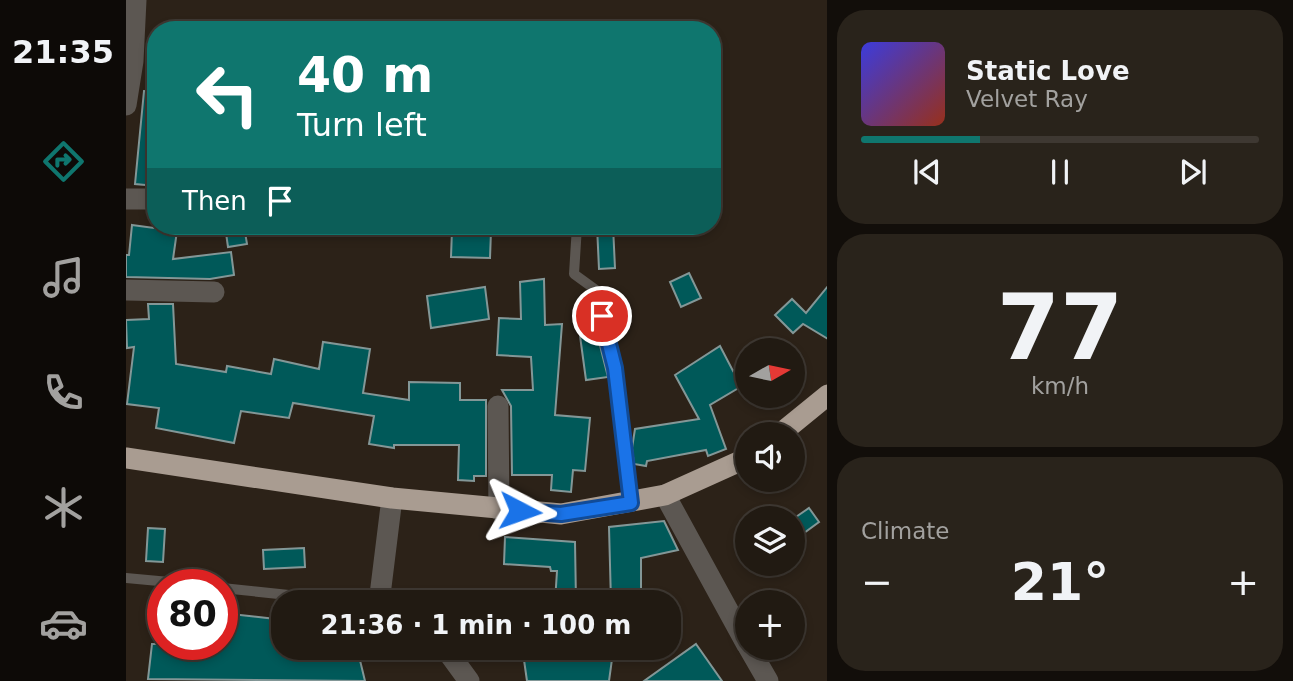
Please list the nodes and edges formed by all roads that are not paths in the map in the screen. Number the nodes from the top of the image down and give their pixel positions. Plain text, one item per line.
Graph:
1 (136, 0) edge
2 (126, 105) edge
3 (126, 199) edge
4 (147, 199) edge
5 (577, 235) edge
6 (126, 290) edge
7 (214, 292) dead end
8 (827, 396) edge
9 (498, 406) dead end
10 (795, 422) edge
11 (126, 458) edge
12 (735, 463) edge
13 (666, 495) junction
14 (392, 498) junction
15 (631, 503) junction
16 (499, 510) junction
17 (126, 578) edge
18 (147, 580) edge
19 (238, 590) edge
20 (385, 590) edge
21 (271, 593) edge
22 (735, 622) edge
23 (454, 660) edge
24 (756, 660) edge
25 (469, 681) edge
26 (768, 681) edge

1 - 2 street
3 - 4 street
5 - 15 lane
6 - 7 street
8 - 10 highway
9 - 16 street
11 - 14 highway
12 - 13 highway
13 - 15 highway
13 - 22 street
14 - 16 highway
14 - 20 street
15 - 16 highway
17 - 18 lane
19 - 21 lane
23 - 25 street
24 - 26 street

